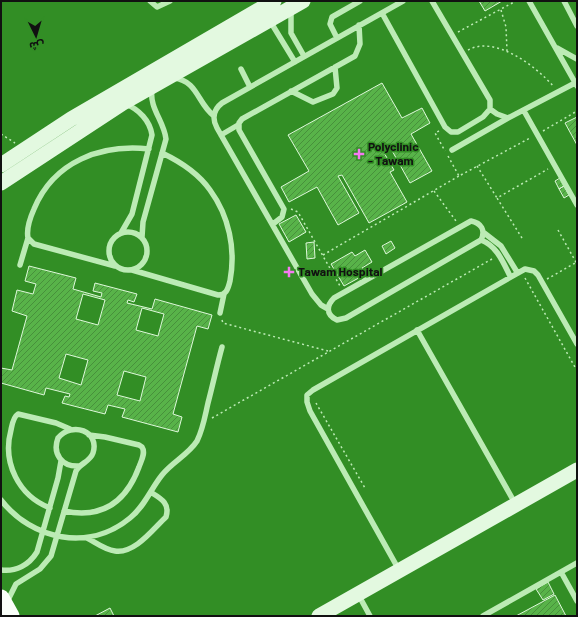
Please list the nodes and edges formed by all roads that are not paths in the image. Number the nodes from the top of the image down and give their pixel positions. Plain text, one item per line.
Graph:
1 (150, 1) edge
2 (170, 1) edge
3 (274, 1) edge
4 (360, 1) edge
5 (403, 1) edge
6 (432, 1) edge
7 (530, 1) edge
8 (564, 1) edge
9 (292, 3) edge
10 (382, 13) junction
11 (269, 20) junction
12 (359, 25) junction
13 (577, 26) edge
14 (337, 38) junction
15 (555, 47) junction
16 (304, 56) junction
17 (577, 59) edge
18 (295, 62) junction
19 (336, 67) junction
20 (241, 69) dead end
21 (168, 78) junction
22 (576, 85) edge
23 (152, 87) junction
24 (250, 87) junction
25 (291, 91) junction
26 (123, 103) junction
27 (490, 109) junction
28 (524, 111) junction
29 (214, 116) junction
30 (508, 118) junction
31 (238, 125) junction
32 (221, 135) junction
33 (149, 149) junction
34 (452, 150) dead end
35 (162, 153) junction
36 (1, 165) edge
37 (1, 182) edge
38 (577, 205) edge
39 (273, 224) junction
40 (483, 232) junction
41 (121, 233) junction
42 (142, 237) junction
43 (28, 238) junction
44 (480, 240) junction
45 (20, 266) dead end
46 (116, 266) junction
47 (132, 270) junction
48 (519, 271) junction
49 (510, 276) junction
50 (224, 294) junction
51 (328, 309) junction
52 (220, 313) dead end
53 (417, 330) junction
54 (577, 344) edge
55 (222, 347) dead end
56 (70, 429) junction
57 (89, 435) junction
58 (61, 461) junction
59 (79, 466) junction
60 (577, 470) edge
61 (152, 493) junction
62 (1, 500) edge
63 (516, 505) junction
64 (50, 508) junction
65 (64, 511) junction
66 (43, 533) junction
67 (57, 537) junction
68 (86, 538) junction
69 (577, 562) edge
70 (1, 570) edge
71 (400, 570) junction
72 (561, 572) junction
73 (358, 594) junction
74 (577, 601) edge
75 (6, 607) edge
76 (319, 616) edge
77 (370, 616) edge
78 (483, 616) edge

1 - 2 lane
3 - 36 street
4 - 14 lane
5 - 10 lane
6 - 27 lane
7 - 15 lane
8 - 13 lane
9 - 11 street
9 - 16 lane
10 - 12 lane
10 - 27 lane
11 - 18 lane
11 - 21 street
12 - 14 lane
12 - 19 lane
14 - 16 lane
15 - 17 lane
15 - 22 lane
16 - 18 lane
18 - 24 lane
19 - 25 lane
19 - 25 lane
20 - 24 lane
21 - 23 street
21 - 29 lane
22 - 28 lane
23 - 26 street
23 - 35 lane
24 - 29 lane
25 - 31 lane
26 - 33 lane
26 - 37 street
27 - 30 lane
28 - 30 lane
28 - 38 lane
29 - 32 lane
30 - 34 lane
31 - 32 lane
31 - 39 lane
32 - 39 lane
33 - 41 lane
33 - 43 lane
35 - 42 lane
35 - 50 lane
39 - 51 lane
40 - 44 lane
40 - 48 lane
40 - 51 lane
41 - 42 lane
41 - 46 lane
42 - 47 lane
43 - 45 lane
43 - 46 lane
44 - 49 lane
44 - 51 lane
46 - 47 lane
47 - 50 lane
48 - 49 lane
48 - 54 lane
49 - 53 lane
50 - 52 lane
53 - 63 lane
53 - 71 lane
55 - 61 lane
56 - 57 lane
56 - 58 lane
56 - 64 lane
57 - 59 lane
57 - 65 lane
58 - 59 lane
58 - 64 lane
59 - 65 lane
60 - 63 street
61 - 68 lane
61 - 68 lane
62 - 66 lane
63 - 71 street
64 - 66 lane
65 - 67 lane
66 - 67 lane
66 - 70 lane
67 - 68 lane
67 - 75 lane
69 - 72 lane
71 - 73 street
72 - 74 lane
72 - 78 lane
73 - 76 street
73 - 77 lane

